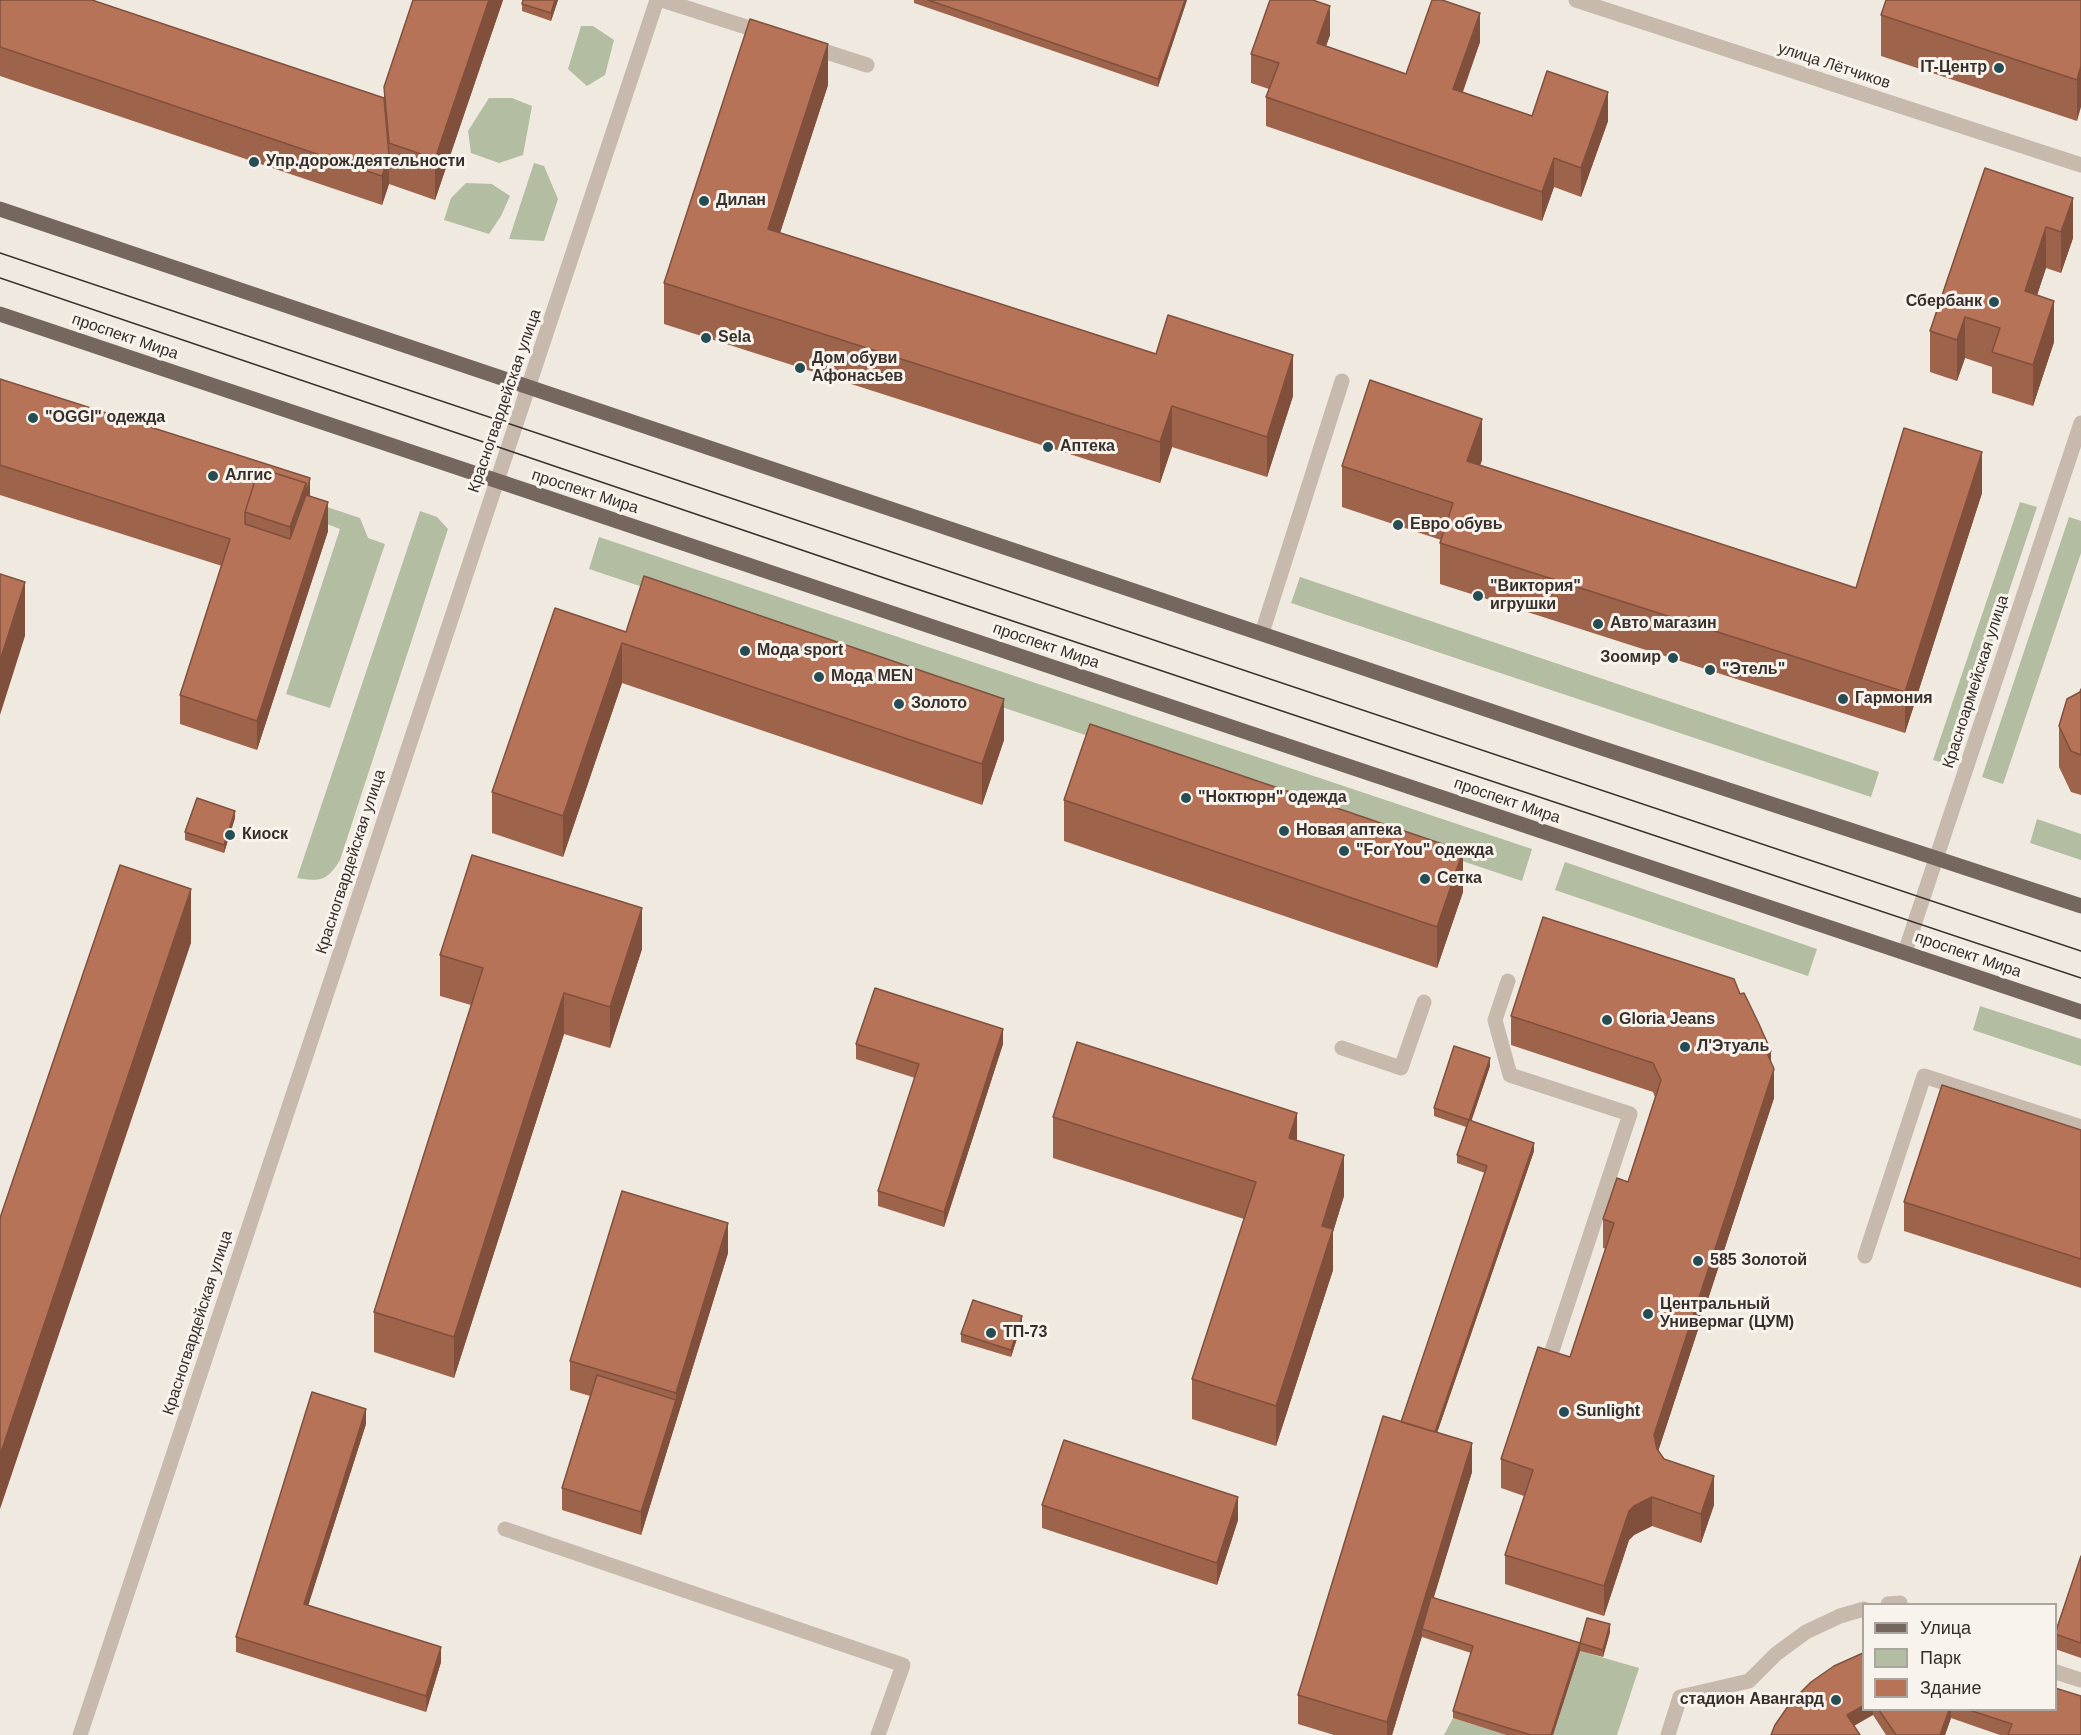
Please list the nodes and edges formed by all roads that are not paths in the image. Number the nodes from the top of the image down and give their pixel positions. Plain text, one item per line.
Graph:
1 (657, 0) edge
2 (662, 0) edge
3 (1576, 0) edge
4 (867, 65) dead end
5 (2081, 165) edge
6 (0, 209) edge
7 (0, 314) edge
8 (1342, 381) dead end
9 (529, 386) junction
10 (2081, 423) edge
11 (498, 481) junction
12 (1262, 633) junction
13 (1936, 858) junction
14 (2081, 906) edge
15 (1905, 952) junction
16 (1508, 981) dead end
17 (1424, 1002) dead end
18 (2081, 1012) edge
19 (1342, 1048) dead end
20 (2081, 1127) edge
21 (1865, 1256) dead end
22 (1552, 1351) edge
23 (505, 1529) dead end
24 (1862, 1609) edge
25 (2057, 1673) edge
26 (2081, 1680) edge
27 (80, 1735) edge
28 (878, 1735) edge
29 (1668, 1735) edge

1 - 9 street, Красногвардейская улица
2 - 4 street
3 - 5 street, улица Лётчиков
6 - 9 main road
7 - 11 main road, проспект Мира
8 - 12 street
9 - 11 street, Красногвардейская улица
9 - 12 main road
10 - 13 street, Красноармейская улица
11 - 15 main road, проспект Мира
11 - 27 street, Красногвардейская улица
12 - 13 main road
13 - 14 main road
13 - 15 street, Красноармейская улица
15 - 18 main road, проспект Мира
16 - 22 street
17 - 19 street
20 - 21 street
23 - 28 street
24 - 29 street
25 - 26 street

